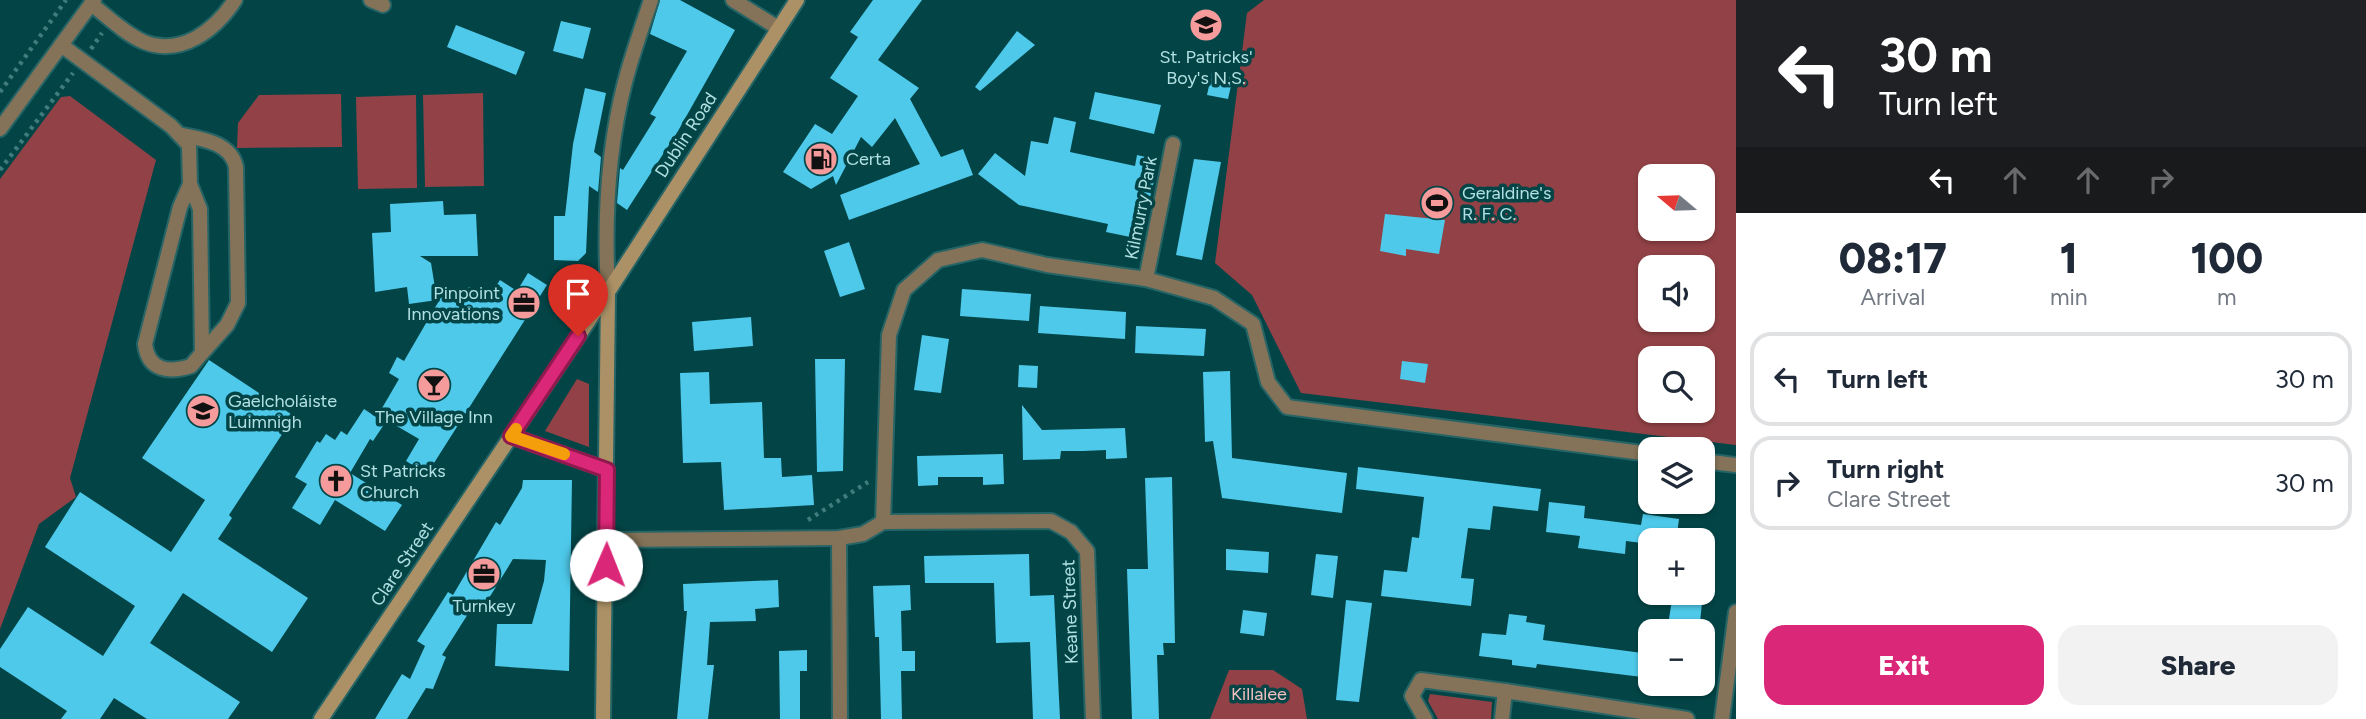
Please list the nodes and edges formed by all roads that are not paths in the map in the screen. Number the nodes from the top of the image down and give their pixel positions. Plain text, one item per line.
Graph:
1 (235, 0) edge
2 (651, 0) edge
3 (733, 0) edge
4 (797, 0) edge
5 (92, 2) edge
6 (778, 28) junction
7 (61, 45) junction
8 (0, 129) edge
9 (182, 135) junction
10 (1173, 144) dead end
11 (190, 184) junction
12 (1146, 279) junction
13 (608, 292) junction
14 (202, 353) junction
15 (511, 436) junction
16 (1638, 452) edge
17 (1715, 462) edge
18 (1736, 465) edge
19 (607, 470) junction
20 (883, 522) junction
21 (839, 538) junction
22 (606, 540) junction
23 (1736, 612) edge
24 (1505, 691) junction
25 (321, 719) edge
26 (603, 719) edge
27 (840, 719) edge
28 (1093, 719) edge
29 (1425, 719) edge
30 (1502, 719) edge
31 (1687, 719) edge
32 (1723, 719) edge

1 - 5 street
2 - 13 street
3 - 6 street
4 - 6 main road, Dublin Road
5 - 7 street
6 - 13 main road, Dublin Road
7 - 8 street
7 - 9 street
9 - 11 street
9 - 14 street
10 - 12 street, Kilmurry Park
11 - 14 street
11 - 14 street
12 - 16 street
12 - 20 street
13 - 15 main road, Clare Street
13 - 19 main road
15 - 19 main road
15 - 25 main road, Clare Street
17 - 18 street
19 - 22 main road
20 - 21 street
20 - 28 street, Keane Street
21 - 22 street
21 - 27 street
22 - 26 main road
23 - 32 street
24 - 29 street
24 - 30 street
24 - 31 street

